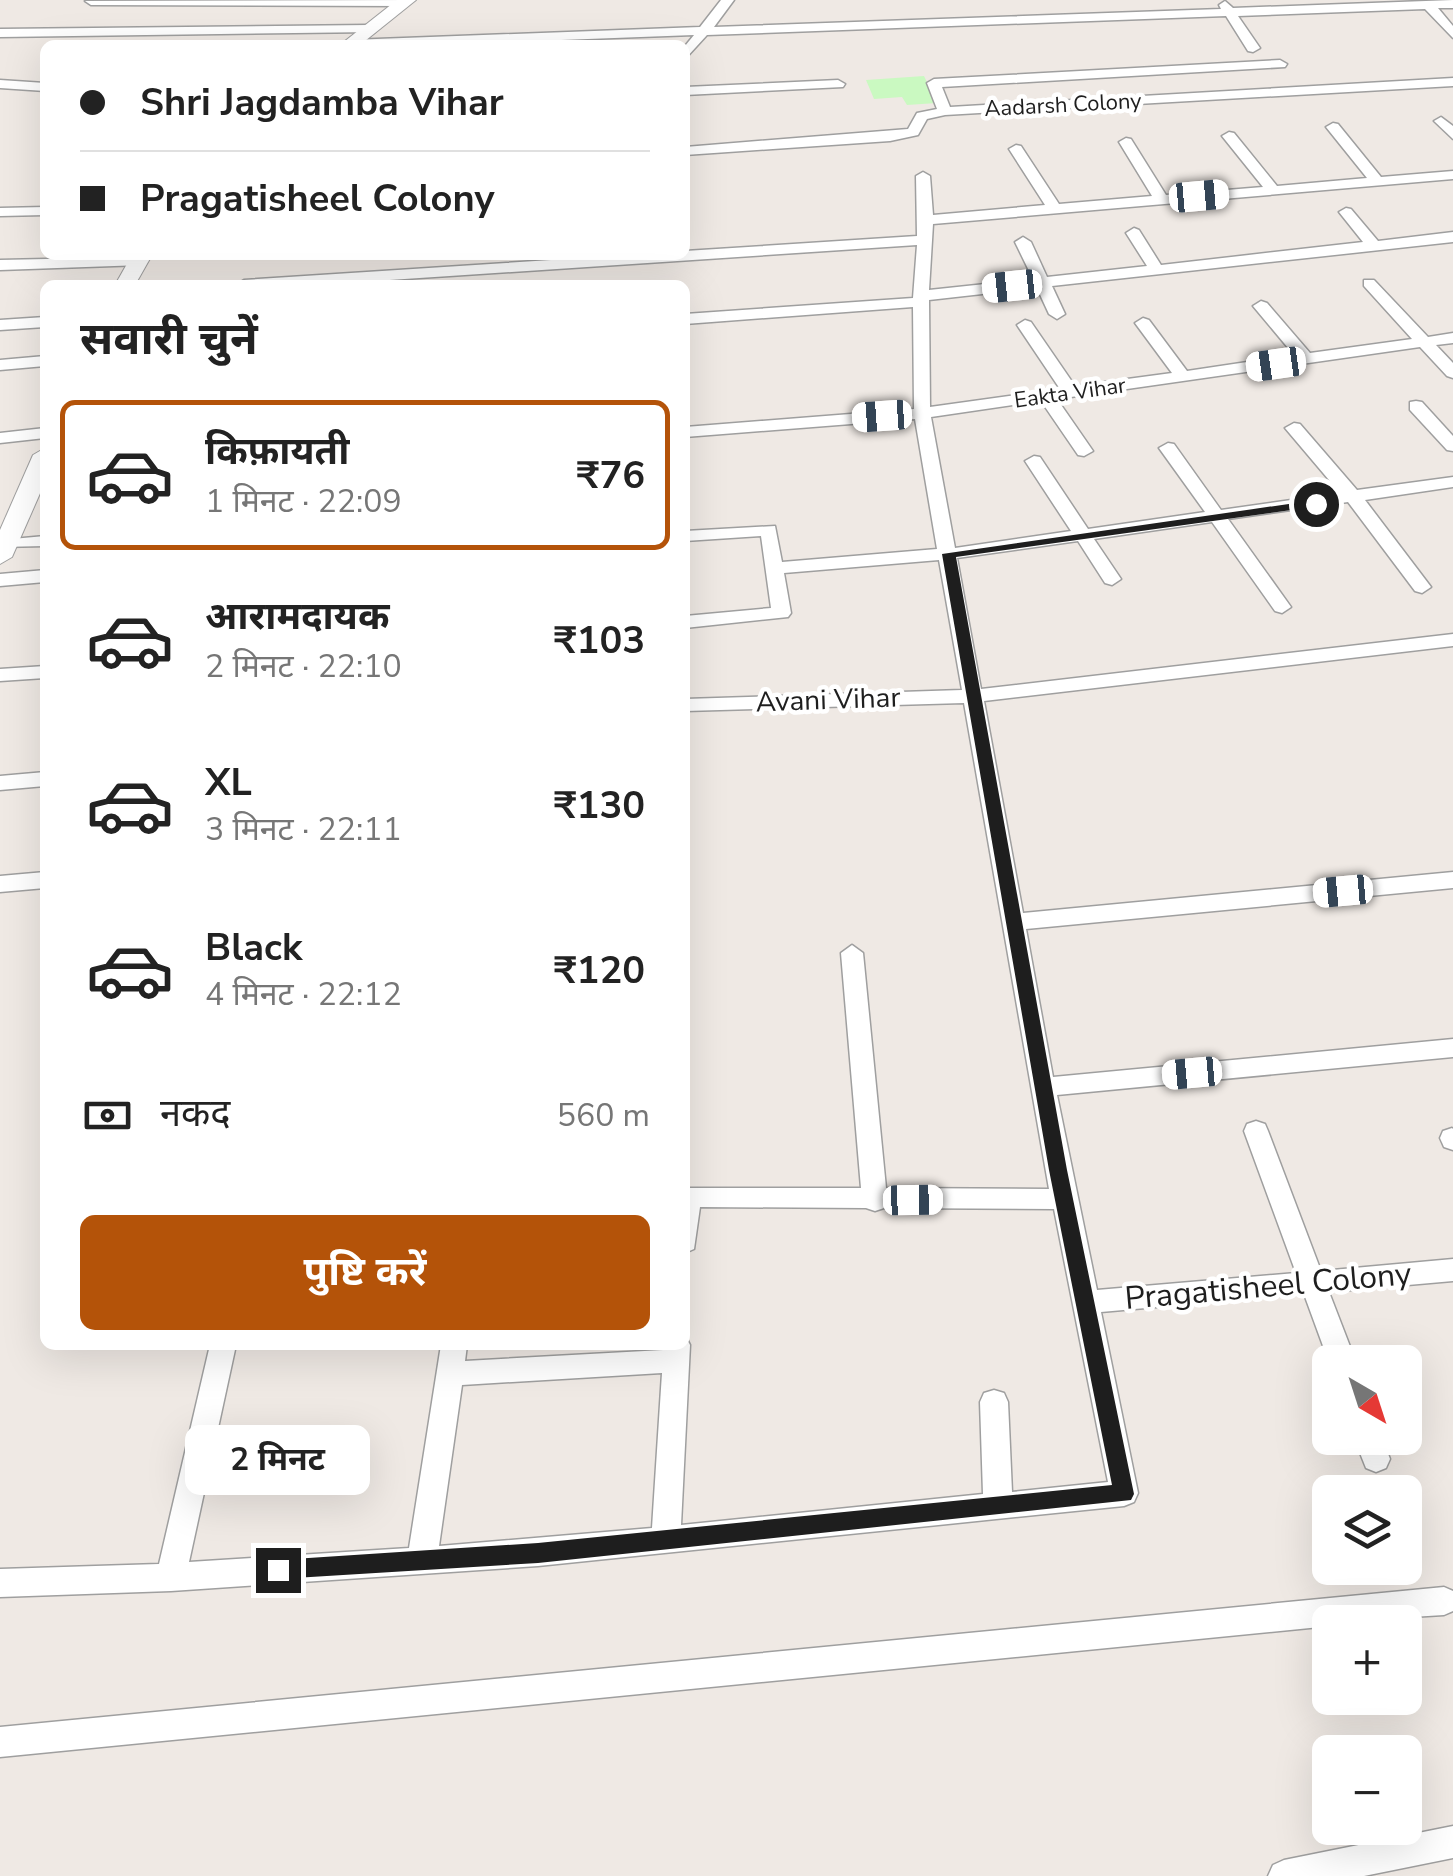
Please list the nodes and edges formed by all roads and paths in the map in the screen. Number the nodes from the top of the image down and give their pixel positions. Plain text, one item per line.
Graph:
1 (728, 0) edge
2 (1060, 0) edge
3 (407, 1) edge
4 (91, 2) edge
5 (1453, 4) edge
6 (1429, 5) junction
7 (1226, 6) edge
8 (1070, 18) junction
9 (370, 29) junction
10 (704, 32) junction
11 (0, 33) edge
12 (1453, 34) edge
13 (356, 40) edge
14 (486, 40) edge
15 (1253, 48) dead end
16 (690, 49) edge
17 (1453, 82) edge
18 (0, 84) edge
19 (838, 84) dead end
20 (40, 87) edge
21 (690, 91) edge
22 (1299, 91) junction
23 (945, 112) junction
24 (1441, 121) dead end
25 (1332, 127) dead end
26 (1453, 135) edge
27 (1229, 136) dead end
28 (1126, 142) dead end
29 (1016, 149) dead end
30 (690, 151) edge
31 (1453, 174) edge
32 (923, 176) dead end
33 (1377, 181) junction
34 (1273, 190) junction
35 (1162, 200) junction
36 (1055, 209) junction
37 (0, 212) edge
38 (40, 212) edge
39 (1346, 212) dead end
40 (926, 220) junction
41 (1134, 233) dead end
42 (1453, 237) edge
43 (924, 240) junction
44 (1023, 242) dead end
45 (1374, 246) junction
46 (690, 250) edge
47 (100, 260) edge
48 (344, 260) edge
49 (564, 260) edge
50 (465, 263) edge
51 (0, 265) edge
52 (1156, 270) junction
53 (345, 279) junction
54 (328, 280) edge
55 (1043, 283) junction
56 (1369, 283) dead end
57 (921, 299) junction
58 (1261, 306) dead end
59 (1057, 314) dead end
60 (690, 319) edge
61 (40, 322) edge
62 (1143, 323) dead end
63 (0, 325) edge
64 (1025, 325) dead end
65 (1453, 338) edge
66 (1426, 342) junction
67 (1306, 359) junction
68 (40, 361) edge
69 (0, 365) edge
70 (1453, 373) edge
71 (1184, 376) junction
72 (1071, 393) junction
73 (1046, 397) junction
74 (1416, 406) dead end
75 (922, 414) junction
76 (1294, 428) dead end
77 (690, 432) edge
78 (40, 434) edge
79 (0, 438) edge
80 (1453, 446) edge
81 (1168, 448) dead end
82 (1084, 451) dead end
83 (1034, 462) dead end
84 (40, 470) edge
85 (1453, 482) edge
86 (1354, 498) junction
87 (1218, 516) junction
88 (690, 536) edge
89 (1083, 536) junction
90 (40, 541) edge
91 (4, 550) edge
92 (948, 554) junction
93 (774, 568) junction
94 (40, 576) edge
95 (1112, 579) dead end
96 (0, 580) edge
97 (1422, 587) dead end
98 (1282, 607) dead end
99 (690, 622) edge
100 (1453, 640) edge
101 (40, 672) edge
102 (0, 675) edge
103 (972, 696) junction
104 (690, 705) edge
105 (40, 779) edge
106 (0, 783) edge
107 (40, 880) edge
108 (1453, 880) edge
109 (0, 884) edge
110 (1014, 922) junction
111 (852, 953) dead end
112 (1453, 1048) edge
113 (1043, 1087) junction
114 (1256, 1131) dead end
115 (690, 1197) edge
116 (1064, 1199) junction
117 (875, 1201) junction
118 (1453, 1270) edge
119 (1314, 1282) junction
120 (1086, 1302) junction
121 (1336, 1345) edge
122 (222, 1350) edge
123 (677, 1353) edge
124 (453, 1359) edge
125 (994, 1402) dead end
126 (998, 1508) junction
127 (666, 1540) junction
128 (422, 1560) junction
129 (171, 1576) junction
130 (0, 1583) edge
131 (1444, 1601) dead end
132 (0, 1742) edge
133 (1453, 1842) edge
134 (1284, 1876) edge

1 - 10 street
2 - 8 street
3 - 4 street
3 - 9 street
5 - 6 street
6 - 7 street
6 - 12 street
7 - 8 street
7 - 15 street
8 - 10 street
9 - 11 street
9 - 13 street
10 - 14 street
10 - 16 street
17 - 22 street, Aadarsh Colony
18 - 20 street
19 - 21 street
22 - 23 street, Aadarsh Colony
22 - 23 street
23 - 30 street, Aadarsh Colony
24 - 26 street
25 - 33 street
27 - 34 street
28 - 35 street
29 - 36 street
31 - 33 street
32 - 40 street
33 - 34 street
34 - 35 street
35 - 36 street
36 - 40 street
37 - 38 street
39 - 45 street
40 - 43 street
41 - 52 street
42 - 45 street
43 - 46 street
43 - 57 street
44 - 55 street
45 - 52 street
47 - 51 street
48 - 53 street
49 - 50 street
50 - 53 street
52 - 55 street
53 - 54 street
55 - 57 street
55 - 59 street
56 - 66 street
57 - 60 street
57 - 75 street
58 - 67 street
61 - 63 street
62 - 71 street
64 - 72 street
65 - 66 street, Eakta Vihar
66 - 67 street, Eakta Vihar
66 - 70 street
67 - 71 street, Eakta Vihar
68 - 69 street
71 - 72 street, Eakta Vihar
72 - 73 street, Eakta Vihar
73 - 75 street, Eakta Vihar
73 - 82 street
74 - 80 street
75 - 77 street, Eakta Vihar
75 - 92 street
76 - 86 street
78 - 79 street
81 - 87 street
83 - 89 street
84 - 91 street
85 - 86 street
86 - 87 street
86 - 97 street
87 - 89 street
87 - 98 street
88 - 93 street
89 - 92 street
89 - 95 street
90 - 91 street
92 - 93 street
92 - 103 street
93 - 99 street
94 - 96 street
100 - 103 street, Avani Vihar
101 - 102 street
103 - 104 street, Avani Vihar
103 - 110 street
105 - 106 street
107 - 109 street
108 - 110 street
110 - 113 street
111 - 117 street
112 - 113 street
113 - 116 street
114 - 119 street
115 - 117 street
116 - 117 street
116 - 120 street
118 - 119 street, Pragatisheel Colony
119 - 120 street, Pragatisheel Colony
119 - 121 street
120 - 126 street, Pragatisheel Colony
122 - 129 street
123 - 124 street
123 - 127 street
124 - 128 street
125 - 126 street
126 - 127 street, Pragatisheel Colony
127 - 128 street, Pragatisheel Colony
128 - 129 street, Pragatisheel Colony
129 - 130 street, Pragatisheel Colony
131 - 132 street
133 - 134 street

